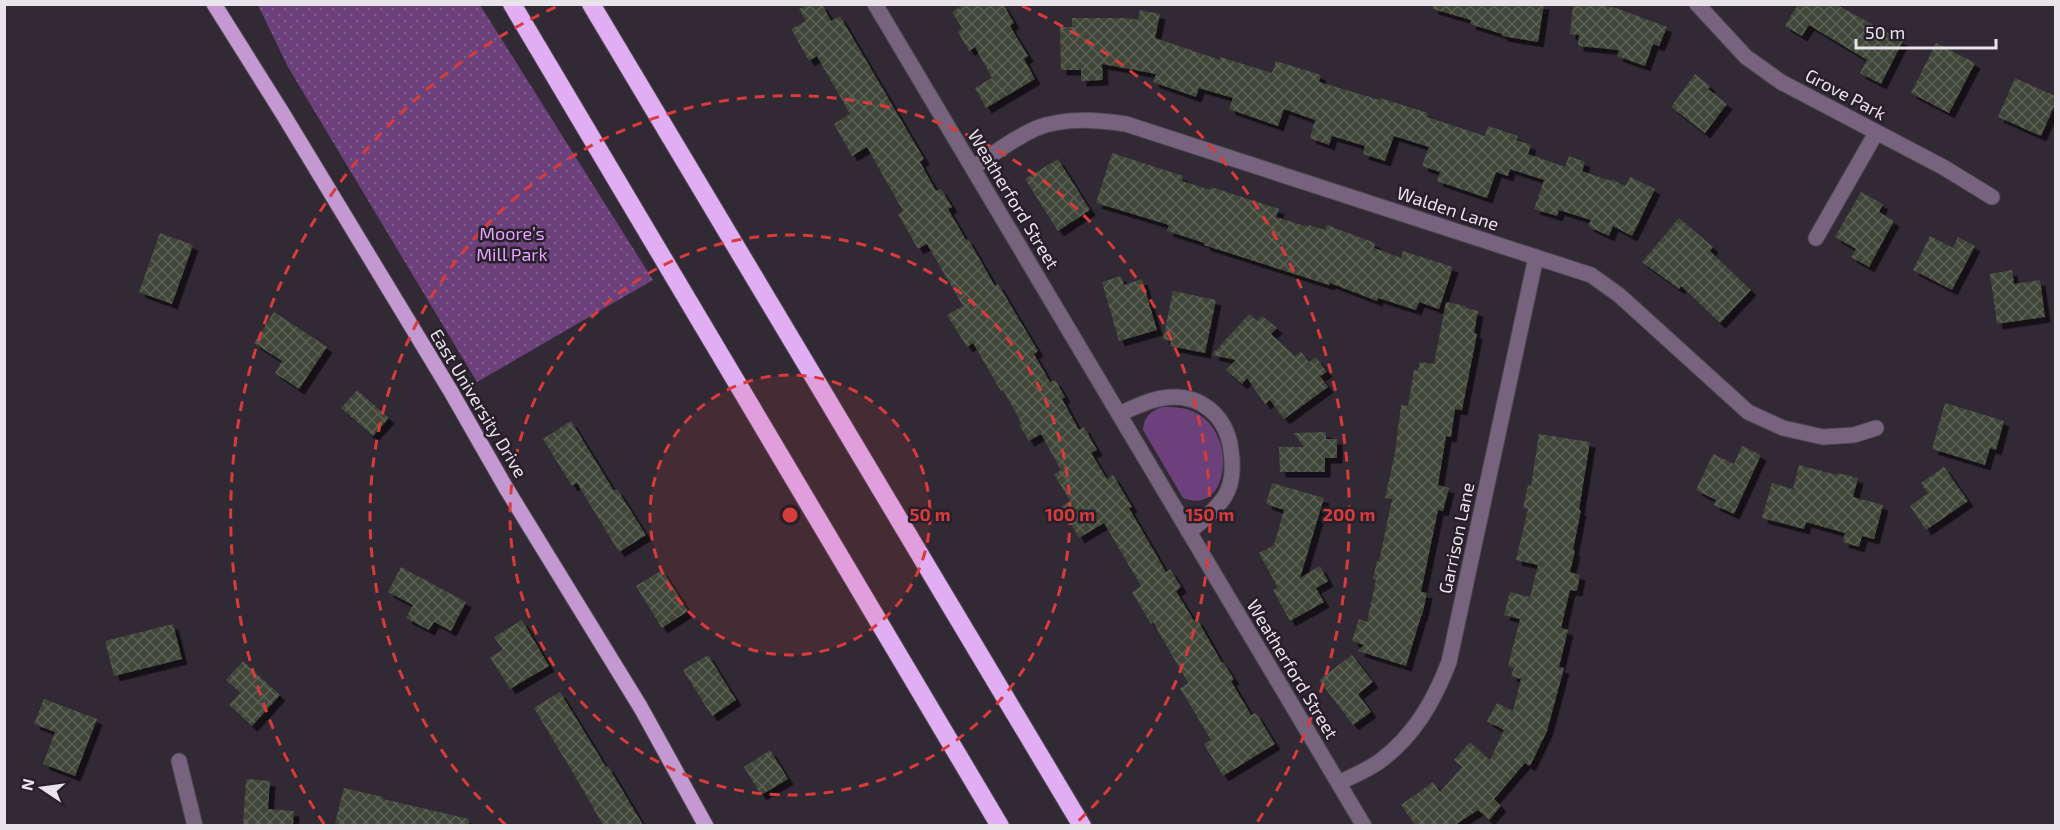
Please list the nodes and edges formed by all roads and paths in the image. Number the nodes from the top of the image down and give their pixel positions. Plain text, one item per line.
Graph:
1 (214, 4) edge
2 (512, 4) edge
3 (591, 4) edge
4 (875, 4) edge
5 (1697, 4) edge
6 (1876, 133) junction
7 (973, 168) junction
8 (1992, 197) dead end
9 (1816, 238) dead end
10 (1536, 257) junction
11 (1119, 414) junction
12 (1876, 428) dead end
13 (1189, 532) junction
14 (178, 761) dead end
15 (1339, 783) junction
16 (195, 825) edge
17 (706, 825) edge
18 (1000, 825) edge
19 (1082, 825) edge
20 (1364, 825) edge

1 - 17 main road, East University Drive
2 - 18 highway
3 - 19 highway
4 - 7 street, Weatherford Street
5 - 6 street, Grove Park
6 - 8 street, Grove Park
6 - 9 street
7 - 10 street, Walden Lane
7 - 11 street, Weatherford Street
10 - 12 street, Walden Lane
10 - 15 street, Garrison Lane
11 - 13 street, Weatherford Street
11 - 13 street
13 - 15 street, Weatherford Street
14 - 16 street
15 - 20 street, Weatherford Street

